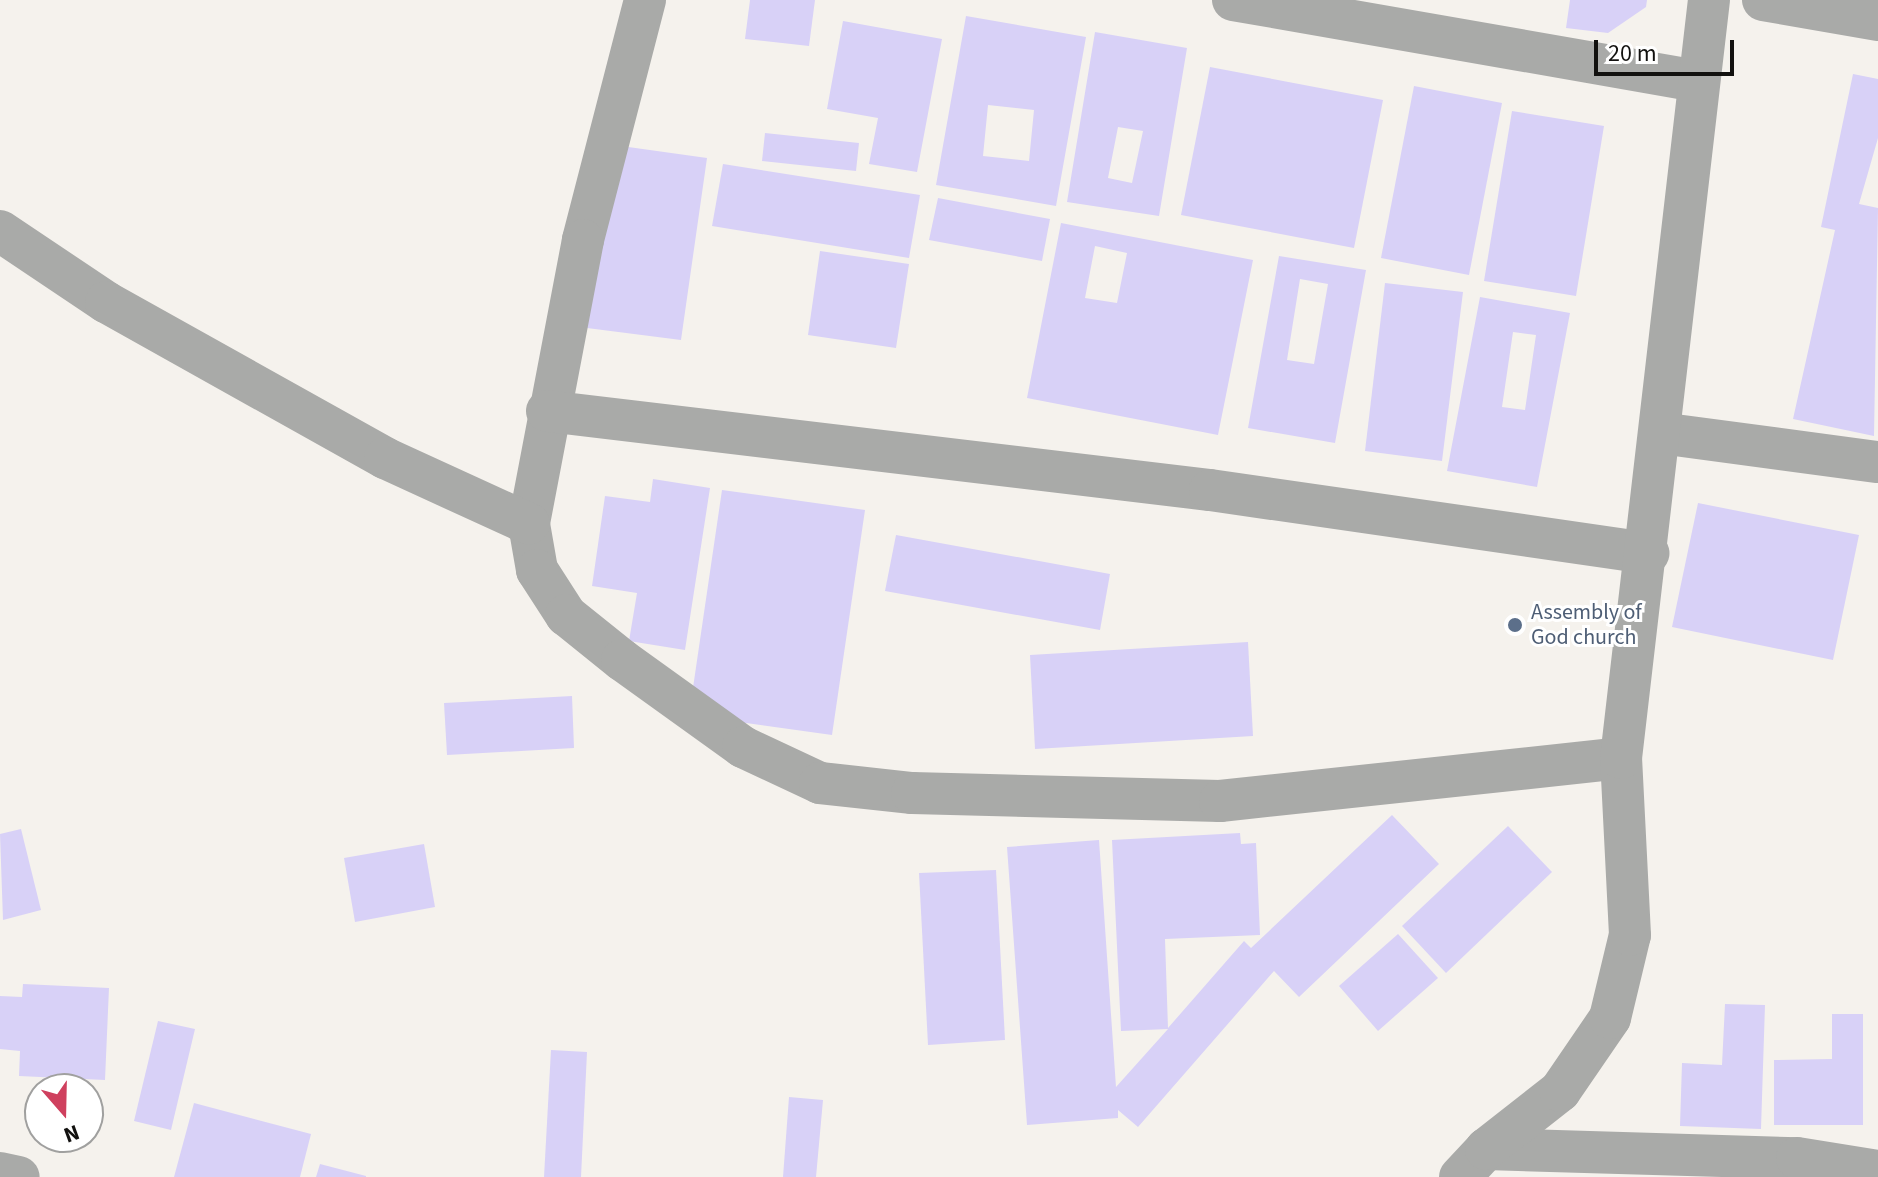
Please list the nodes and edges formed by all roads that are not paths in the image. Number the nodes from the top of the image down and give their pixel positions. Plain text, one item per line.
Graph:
1 (645, 0) edge
2 (1233, 0) edge
3 (1709, 0) edge
4 (1763, 0) edge
5 (1878, 20) edge
6 (1697, 81) junction
7 (0, 231) edge
8 (547, 411) junction
9 (1660, 433) junction
10 (1878, 462) edge
11 (529, 524) junction
12 (1648, 553) junction
13 (1621, 758) junction
14 (1473, 1163) edge
15 (1878, 1171) edge
16 (0, 1173) edge
17 (19, 1177) edge

1 - 8 street
2 - 6 street
3 - 6 street
4 - 5 street
6 - 9 street
7 - 11 street
8 - 11 street
8 - 12 street
9 - 10 street
9 - 12 street
11 - 13 street
12 - 13 street
13 - 14 street
14 - 15 street
16 - 17 street

